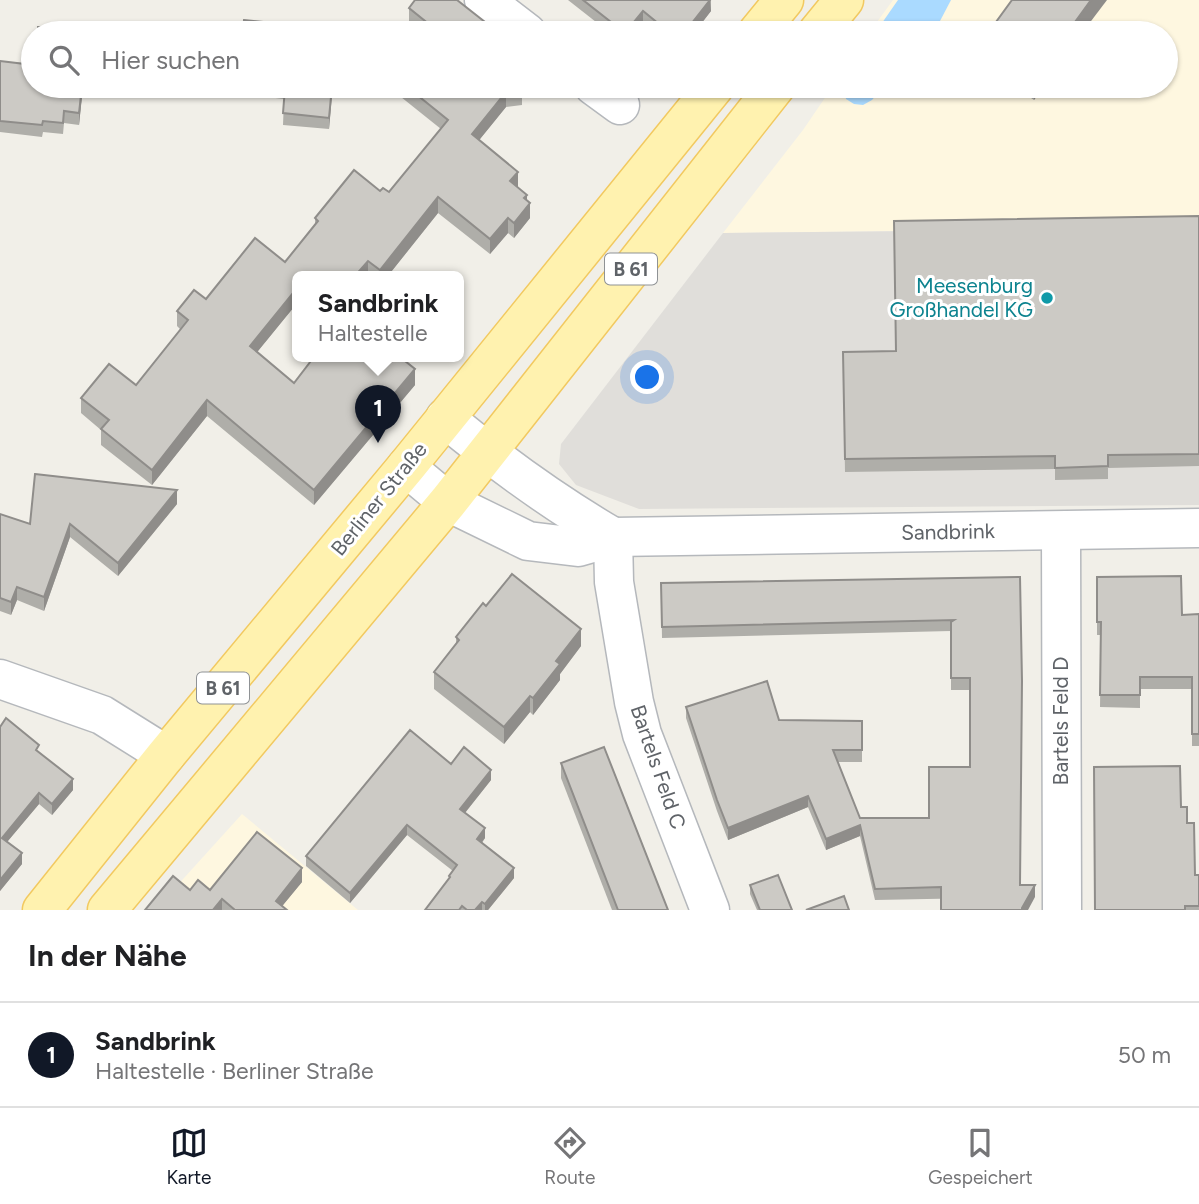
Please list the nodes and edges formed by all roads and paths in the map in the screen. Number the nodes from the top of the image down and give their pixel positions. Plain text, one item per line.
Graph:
1 (484, 0) edge
2 (784, 0) edge
3 (844, 0) edge
4 (511, 21) edge
5 (767, 21) edge
6 (827, 21) edge
7 (705, 98) edge
8 (767, 98) edge
9 (445, 418) junction
10 (486, 453) junction
11 (406, 467) junction
12 (448, 502) junction
13 (1199, 528) edge
14 (1061, 531) junction
15 (613, 537) junction
16 (0, 679) edge
17 (166, 755) junction
18 (41, 910) edge
19 (107, 910) edge
20 (710, 910) edge
21 (1062, 910) edge

1 - 4 street
2 - 5 main road
3 - 6 main road
7 - 9 main road, Berliner Straße / B 61
8 - 10 main road, B 61
9 - 10 street
9 - 11 main road, Berliner Straße / B 61
10 - 12 main road, B 61
10 - 15 street
11 - 12 street, Sandbrink
11 - 17 main road, Berliner Straße / B 61
12 - 15 street, Sandbrink
12 - 19 main road, B 61
13 - 14 street, Sandbrink
14 - 15 street, Sandbrink
14 - 21 street, Bartels Feld D
15 - 20 street, Bartels Feld C
16 - 17 street
17 - 18 main road, Berliner Straße / B 61

